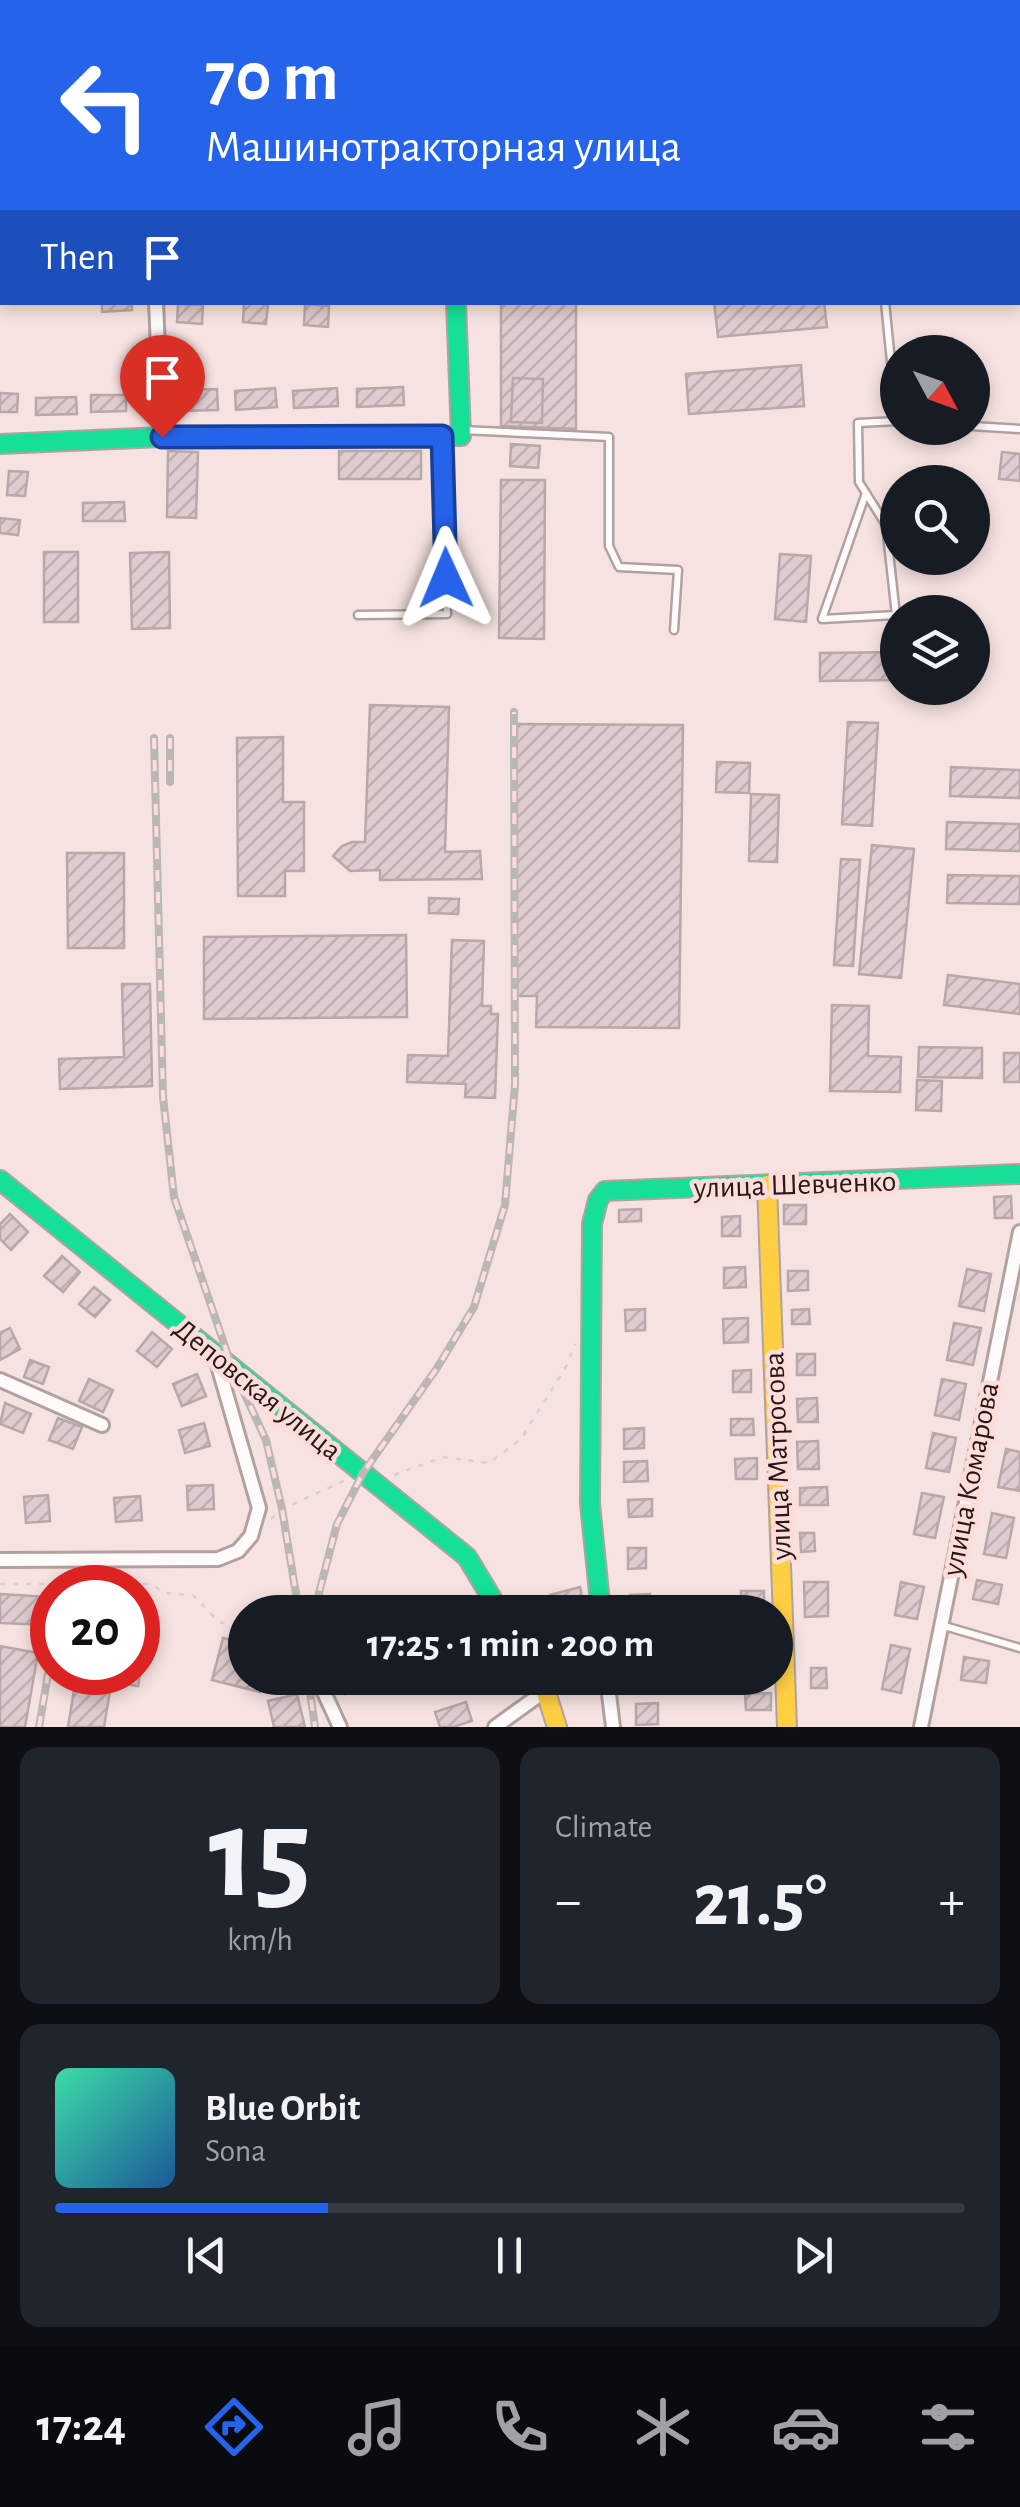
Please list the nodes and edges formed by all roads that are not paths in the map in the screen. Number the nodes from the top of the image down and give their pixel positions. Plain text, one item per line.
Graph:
1 (156, 305) edge
2 (456, 305) edge
3 (885, 305) edge
4 (888, 335) edge
5 (880, 422) edge
6 (990, 427) edge
7 (1020, 429) edge
8 (461, 430) junction
9 (442, 436) junction
10 (162, 437) junction
11 (0, 444) edge
12 (866, 494) junction
13 (358, 615) dead end
14 (674, 630) dead end
15 (1020, 1174) edge
16 (0, 1180) edge
17 (766, 1185) junction
18 (1020, 1232) edge
19 (214, 1353) junction
20 (0, 1380) edge
21 (102, 1425) dead end
22 (0, 1560) edge
23 (490, 1595) edge
24 (598, 1595) edge
25 (778, 1595) edge
26 (941, 1625) junction
27 (1020, 1648) edge
28 (325, 1695) edge
29 (531, 1695) edge
30 (546, 1695) edge
31 (609, 1695) edge
32 (784, 1695) edge
33 (340, 1727) edge
34 (495, 1727) edge
35 (557, 1727) edge
36 (612, 1727) edge
37 (787, 1727) edge
38 (920, 1727) edge

1 - 10 street
2 - 8 street
3 - 4 lane
5 - 12 lane
6 - 7 lane
8 - 9 street
8 - 14 lane
9 - 10 street
9 - 13 lane
10 - 11 street
12 - 12 lane
15 - 17 street, улица Шевченко
16 - 19 street, Деповская улица
17 - 24 street, улица Шевченко
17 - 25 street, улица Матросова
18 - 26 street, улица Комарова
19 - 22 street
19 - 23 street, Деповская улица
20 - 21 street
26 - 27 lane
26 - 38 street, улица Комарова
28 - 33 street
29 - 34 street
30 - 35 street
31 - 36 street
32 - 37 street, улица Матросова

